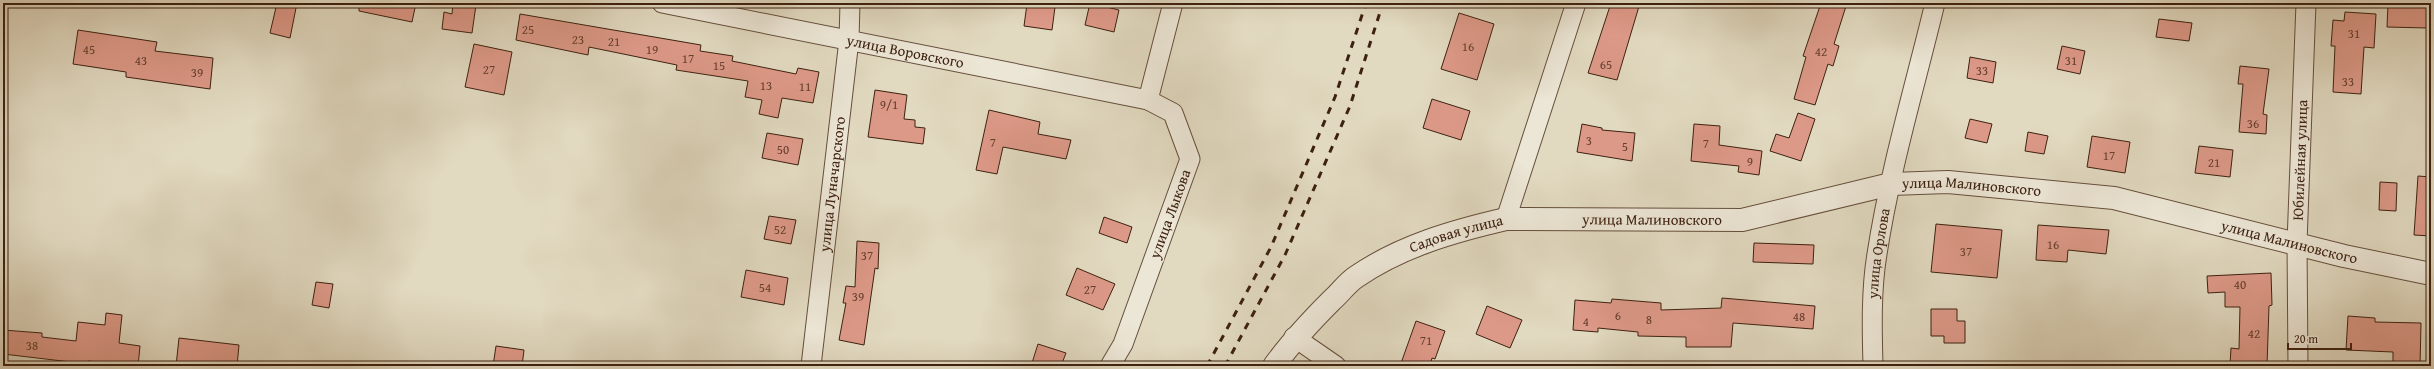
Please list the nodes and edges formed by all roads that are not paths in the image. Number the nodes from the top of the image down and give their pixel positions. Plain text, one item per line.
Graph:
1 (662, 3) edge
2 (850, 3) edge
3 (1173, 3) edge
4 (1576, 3) edge
5 (1935, 3) edge
6 (2306, 3) edge
7 (849, 40) junction
8 (1148, 100) junction
9 (1891, 184) junction
10 (1506, 219) junction
11 (2297, 243) junction
12 (2431, 274) edge
13 (1294, 337) junction
14 (810, 366) edge
15 (1110, 366) edge
16 (1274, 366) edge
17 (1336, 366) edge
18 (1873, 366) edge
19 (2298, 366) edge

1 - 7 street, улица Воровского
2 - 7 street, улица Луначарского
3 - 8 street
4 - 10 street, Садовая улица
5 - 9 street, улица Орлова
6 - 11 street, Юбилейная улица
7 - 8 street, улица Воровского
7 - 14 street, улица Луначарского
8 - 15 street, улица Лыкова
9 - 10 street, улица Малиновского
9 - 11 street, улица Малиновского
9 - 18 street, улица Орлова
10 - 13 street, Садовая улица
11 - 12 street, улица Малиновского
11 - 19 street, Юбилейная улица
13 - 16 street, Садовая улица
13 - 17 street

